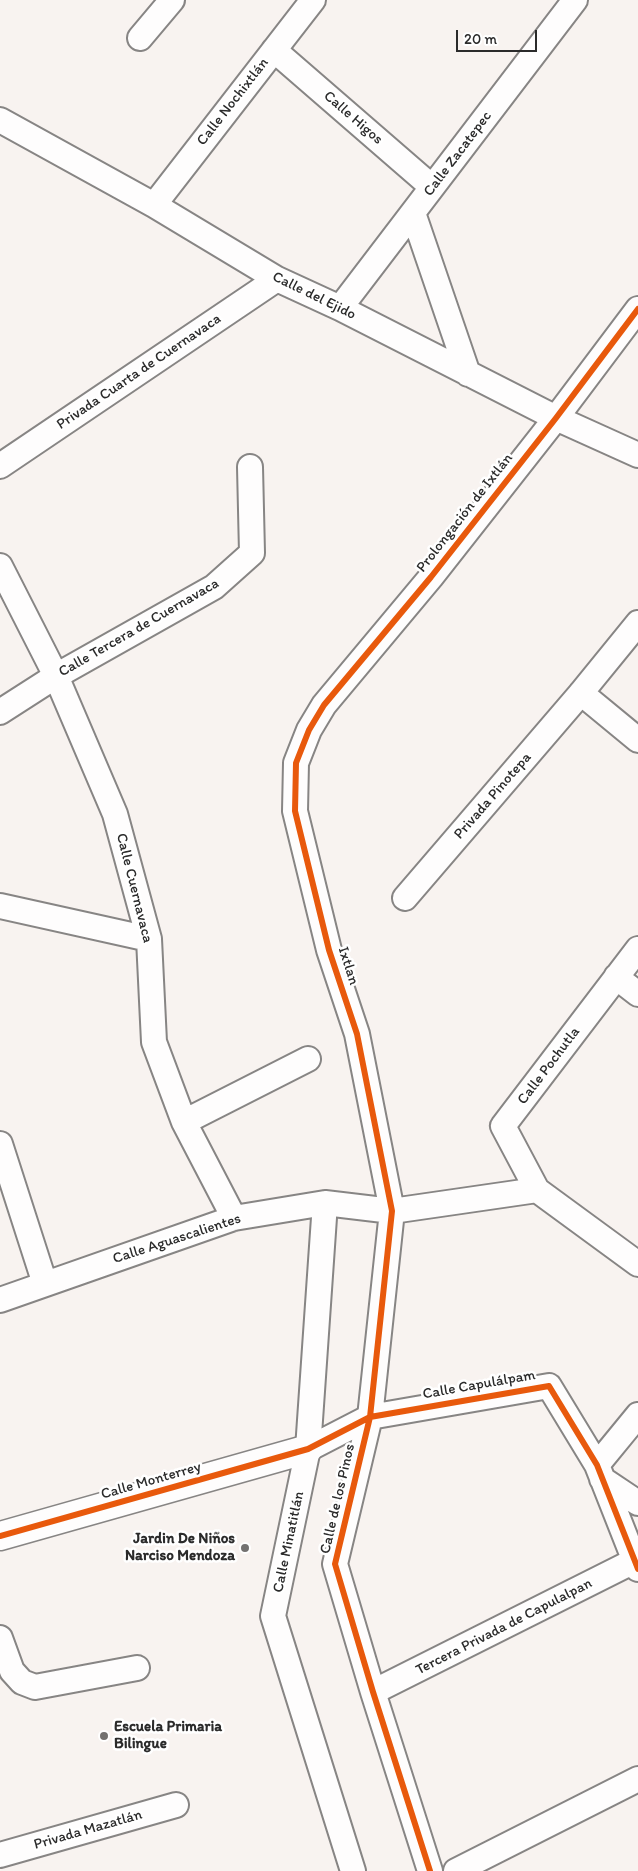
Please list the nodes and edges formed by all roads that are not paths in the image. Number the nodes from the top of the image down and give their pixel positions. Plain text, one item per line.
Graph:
1 (172, 0) edge
2 (313, 0) edge
3 (575, 0) edge
4 (140, 38) dead end
5 (274, 50) junction
6 (0, 120) edge
7 (432, 188) junction
8 (154, 205) junction
9 (413, 212) junction
10 (277, 279) junction
11 (340, 308) junction
12 (638, 310) edge
13 (468, 374) junction
14 (556, 418) junction
15 (638, 454) edge
16 (0, 466) edge
17 (250, 467) dead end
18 (0, 566) edge
19 (638, 623) edge
20 (56, 676) junction
21 (581, 693) junction
22 (0, 712) edge
23 (309, 730) joint
24 (638, 740) edge
25 (405, 898) dead end
26 (0, 906) edge
27 (149, 939) junction
28 (638, 949) edge
29 (616, 977) junction
30 (638, 994) edge
31 (308, 1059) dead end
32 (184, 1122) junction
33 (0, 1144) edge
34 (537, 1190) junction
35 (325, 1202) junction
36 (392, 1211) junction
37 (234, 1218) junction
38 (638, 1264) edge
39 (45, 1284) junction
40 (0, 1300) edge
41 (638, 1415) edge
42 (370, 1417) junction
43 (308, 1449) junction
44 (599, 1472) junction
45 (638, 1503) edge
46 (0, 1536) edge
47 (636, 1565) edge
48 (0, 1638) edge
49 (137, 1668) dead end
50 (373, 1692) junction
51 (638, 1779) edge
52 (176, 1805) dead end
53 (0, 1855) edge
54 (353, 1871) edge
55 (430, 1871) edge
56 (456, 1871) edge

1 - 4 street
2 - 5 street, Calle Nochixtlán
3 - 7 street, Calle Zacatepec
5 - 7 street, Calle Higos
5 - 8 street, Calle Nochixtlán
6 - 8 street, Calle del Ejido
7 - 9 street, Calle Zacatepec
8 - 10 street, Calle del Ejido
9 - 11 street, Calle Zacatepec
9 - 13 street
10 - 11 street, Calle del Ejido
10 - 16 street, Privada Cuarta de Cuernavaca
11 - 13 street, Calle del Ejido
12 - 14 street, Prolongación de Ixtlán
13 - 14 street, Calle del Ejido
14 - 15 street, Calle del Ejido
14 - 23 street, Prolongación de Ixtlán
17 - 20 street, Calle Tercera de Cuernavaca
18 - 20 street, Calle Cuernavaca
19 - 21 street, Privada Pinotepa
20 - 22 street, Calle Tercera de Cuernavaca
20 - 27 street, Calle Cuernavaca
21 - 24 street
21 - 25 street, Privada Pinotepa
23 - 36 street, Ixtlan
26 - 27 street
27 - 32 street, Calle Cuernavaca
28 - 29 street, Calle Pochutla
29 - 30 street
29 - 34 street, Calle Pochutla
31 - 32 street
32 - 37 street, Calle Cuernavaca
33 - 39 street
34 - 36 street, Calle Aguascalientes
34 - 38 street
35 - 36 street, Calle Aguascalientes
35 - 37 street, Calle Aguascalientes
35 - 43 street, Calle Minatitlán
36 - 42 street, Calle de los Pinos
37 - 39 street, Calle Aguascalientes
39 - 40 street, Calle Aguascalientes
41 - 44 street
42 - 43 street, Calle Capulálpam
42 - 44 street, Calle Capulálpam
42 - 50 street, Calle de los Pinos
43 - 46 street, Calle Monterrey
43 - 54 street, Calle Minatitlán
44 - 45 street
44 - 47 street, Calle Capulálpam
47 - 50 street, Tercera Privada de Capulalpan
48 - 49 street
50 - 55 street, Calle de los Pinos
51 - 56 street
52 - 53 street, Privada Mazatlán

